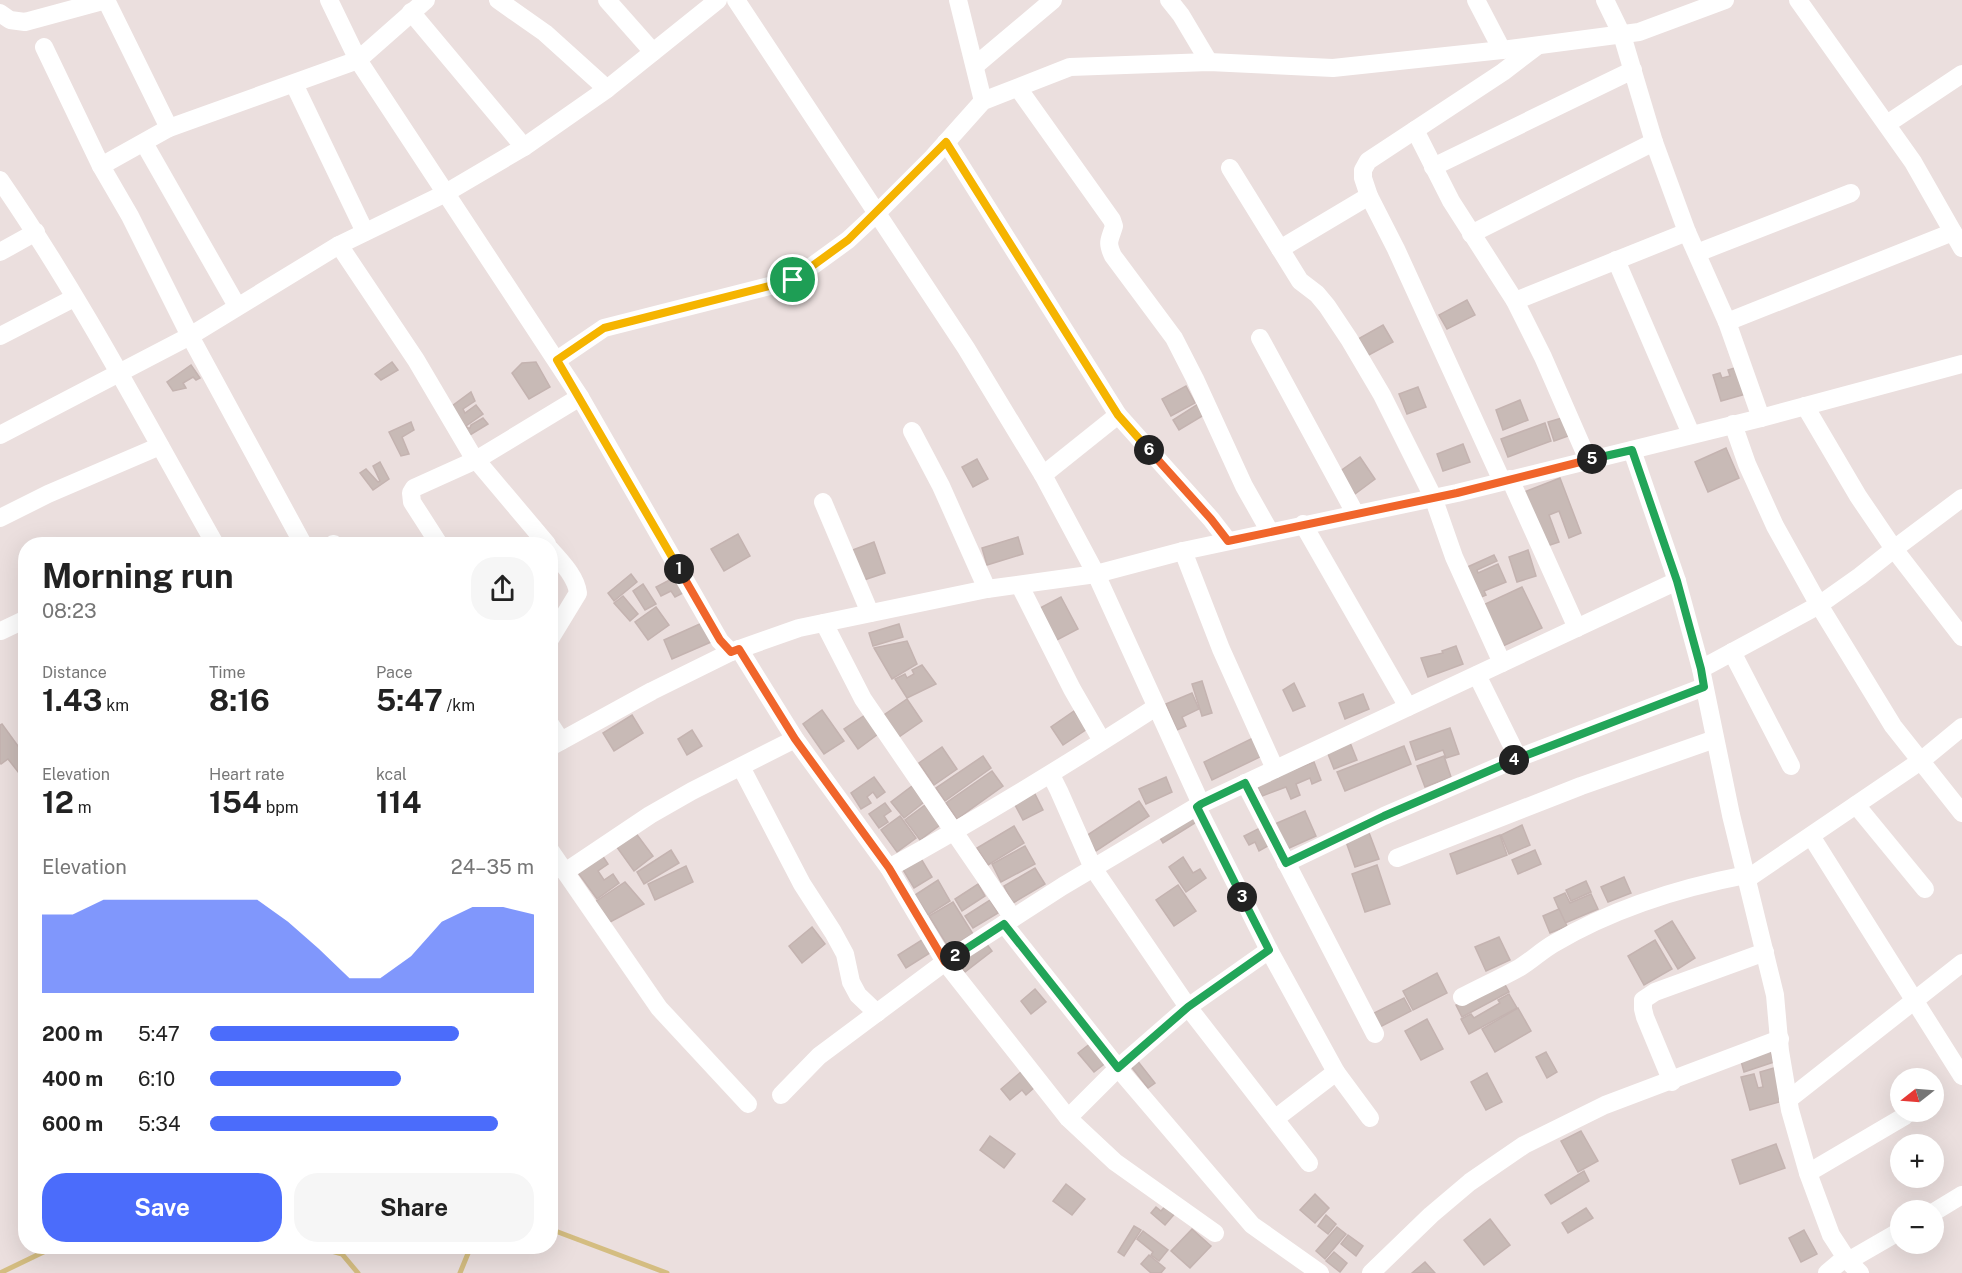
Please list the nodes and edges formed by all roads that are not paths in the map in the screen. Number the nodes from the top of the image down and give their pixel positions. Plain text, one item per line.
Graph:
1 (328, 0) edge
2 (426, 0) edge
3 (498, 0) edge
4 (607, 0) edge
5 (718, 0) edge
6 (736, 0) edge
7 (958, 0) edge
8 (1053, 0) edge
9 (1169, 0) edge
10 (1476, 0) edge
11 (1605, 0) edge
12 (1725, 0) edge
13 (1798, 0) edge
14 (411, 12) junction
15 (0, 13) edge
16 (1622, 35) junction
17 (1539, 45) junction
18 (44, 46) dead end
19 (1502, 50) junction
20 (653, 52) junction
21 (358, 60) junction
22 (1209, 62) junction
23 (976, 65) junction
24 (1632, 70) junction
25 (1962, 74) edge
26 (294, 84) junction
27 (1018, 87) junction
28 (607, 89) junction
29 (984, 101) junction
30 (1887, 124) junction
31 (169, 128) junction
32 (1415, 130) junction
33 (946, 142) junction
34 (1654, 142) junction
35 (144, 143) junction
36 (524, 147) junction
37 (101, 166) junction
38 (1434, 167) junction
39 (1230, 168) dead end
40 (0, 180) edge
41 (1851, 193) dead end
42 (444, 194) junction
43 (1369, 196) junction
44 (876, 214) junction
45 (36, 232) junction
46 (365, 232) junction
47 (1687, 232) junction
48 (1953, 232) junction
49 (1470, 234) junction
50 (339, 244) junction
51 (1962, 248) edge
52 (1280, 249) junction
53 (0, 252) edge
54 (1697, 253) junction
55 (1616, 261) junction
56 (74, 298) junction
57 (1515, 301) junction
58 (237, 306) junction
59 (1727, 322) junction
60 (0, 336) edge
61 (190, 336) junction
62 (1260, 338) dead end
63 (557, 360) junction
64 (1962, 364) edge
65 (119, 373) junction
66 (580, 398) junction
67 (1805, 406) junction
68 (1118, 415) junction
69 (1761, 418) junction
70 (1733, 424) junction
71 (912, 431) dead end
72 (1691, 434) junction
73 (0, 435) edge
74 (159, 446) junction
75 (1632, 450) junction
76 (476, 460) junction
77 (1588, 460) junction
78 (1043, 475) junction
79 (1506, 480) junction
80 (1433, 497) junction
81 (1962, 498) edge
82 (822, 502) dead end
83 (1355, 513) junction
84 (0, 518) edge
85 (1303, 524) junction
86 (1270, 532) junction
87 (211, 537) edge
88 (299, 537) edge
89 (434, 537) edge
90 (541, 537) edge
91 (1228, 541) junction
92 (1893, 549) junction
93 (1183, 551) junction
94 (558, 558) edge
95 (1096, 574) junction
96 (1677, 581) junction
97 (1020, 586) junction
98 (987, 589) junction
99 (1819, 605) junction
100 (870, 613) junction
101 (1956, 619) edge
102 (18, 623) edge
103 (824, 623) junction
104 (558, 626) edge
105 (1577, 628) junction
106 (1, 631) edge
107 (1962, 637) edge
108 (735, 650) junction
109 (1732, 652) junction
110 (1503, 663) junction
111 (1477, 675) junction
112 (1703, 678) junction
113 (1156, 707) junction
114 (1408, 707) junction
115 (1962, 727) edge
116 (795, 739) junction
117 (1715, 739) junction
118 (1102, 741) junction
119 (558, 743) edge
120 (1518, 758) junction
121 (1922, 760) junction
122 (741, 766) junction
123 (1791, 766) dead end
124 (1275, 769) junction
125 (1047, 777) junction
126 (1245, 783) junction
127 (1856, 805) junction
128 (1199, 806) junction
129 (1962, 813) edge
130 (954, 833) junction
131 (1811, 836) junction
132 (1397, 858) dead end
133 (558, 862) edge
134 (1286, 863) junction
135 (889, 868) junction
136 (1093, 868) junction
137 (565, 872) junction
138 (1746, 877) junction
139 (1925, 889) dead end
140 (1009, 921) junction
141 (1269, 950) junction
142 (1765, 952) junction
143 (945, 962) junction
144 (1962, 963) edge
145 (1462, 997) dead end
146 (1914, 1001) junction
147 (1188, 1007) junction
148 (877, 1013) junction
149 (1374, 1034) dead end
150 (1780, 1039) junction
151 (1118, 1068) junction
152 (1336, 1072) junction
153 (1962, 1076) edge
154 (1672, 1082) junction
155 (781, 1095) dead end
156 (1788, 1100) junction
157 (748, 1104) dead end
158 (1068, 1118) junction
159 (1276, 1118) junction
160 (1370, 1118) dead end
161 (1895, 1122) edge
162 (1309, 1163) dead end
163 (1808, 1173) junction
164 (1962, 1195) edge
165 (1944, 1206) edge
166 (1215, 1233) dead end
167 (1890, 1238) edge
168 (1851, 1264) edge
169 (1320, 1273) edge
170 (1371, 1273) edge
171 (1827, 1273) edge

1 - 21 street
2 - 14 street
3 - 28 street
4 - 20 street
5 - 20 street
6 - 44 street
7 - 23 street
8 - 23 street
9 - 22 street
10 - 19 street
11 - 16 street
12 - 16 street
13 - 30 street
14 - 21 street
14 - 36 street
15 - 31 street
16 - 17 street
16 - 24 street
17 - 19 street
17 - 32 street
18 - 37 street
19 - 22 street
20 - 28 street
21 - 26 street
21 - 42 street
22 - 27 street
23 - 29 street
24 - 34 street
24 - 38 street
25 - 30 street
26 - 31 street
26 - 46 street
27 - 29 street
27 - 86 street
28 - 36 street
29 - 33 street
30 - 48 street
31 - 35 street
32 - 38 street
32 - 43 street
33 - 44 street
33 - 68 street
34 - 47 street
34 - 49 street
35 - 37 street
35 - 58 street
36 - 42 street
37 - 61 street
38 - 49 street
39 - 52 street
40 - 45 street
41 - 54 street
42 - 46 street
42 - 63 street
43 - 52 street
43 - 79 street
44 - 63 street
44 - 78 street
45 - 53 street
45 - 56 street
46 - 50 street
47 - 54 street
47 - 55 street
48 - 51 street
48 - 59 street
49 - 57 street
50 - 58 street
50 - 76 street
52 - 80 street
54 - 59 street
55 - 57 street
55 - 72 street
56 - 60 street
56 - 65 street
57 - 77 street
58 - 61 street
59 - 69 street
61 - 65 street
61 - 88 street
62 - 83 street
63 - 66 street
64 - 67 street
65 - 73 street
65 - 74 street
66 - 76 street
66 - 108 street
67 - 69 street
67 - 92 street
68 - 78 street
68 - 91 street
69 - 70 street
70 - 72 street
70 - 99 street
71 - 98 street
72 - 75 street
74 - 84 street
74 - 87 street
75 - 77 street
75 - 96 street
76 - 89 street
76 - 90 street
77 - 79 street
78 - 95 street
79 - 80 street
79 - 105 street
80 - 83 street
80 - 110 street
81 - 92 street
82 - 100 street
83 - 85 street
85 - 86 street
85 - 114 street
86 - 91 street
91 - 93 street
92 - 99 street
92 - 101 street
93 - 95 street
93 - 124 street
94 - 104 street
95 - 97 street
95 - 113 street
96 - 105 street
96 - 112 street
97 - 98 street
97 - 118 street
98 - 100 street
99 - 109 street
99 - 121 street
100 - 103 street
101 - 107 street
102 - 106 street
103 - 108 street
103 - 130 street
105 - 110 street
108 - 116 street
108 - 119 street
109 - 112 street
109 - 123 street
110 - 111 street
111 - 114 street
111 - 120 street
112 - 117 street
112 - 120 street
113 - 118 street
113 - 128 street
114 - 124 street
115 - 121 street
116 - 122 street
116 - 135 street
117 - 132 street
117 - 138 street
118 - 125 street
120 - 134 street
121 - 127 street
121 - 129 street
122 - 137 street
122 - 148 street
124 - 126 street
125 - 130 street
125 - 136 street
126 - 128 street
126 - 134 street
127 - 131 street
127 - 139 street
128 - 136 street
128 - 141 street
130 - 135 street
130 - 140 street
131 - 138 street
131 - 146 street
133 - 137 street
134 - 149 street
135 - 143 street
136 - 140 street
136 - 147 street
137 - 157 street
138 - 142 street
138 - 145 street
140 - 143 street
140 - 151 street
141 - 147 street
141 - 152 street
142 - 150 street
142 - 154 street
143 - 148 street
143 - 158 street
144 - 146 street
146 - 153 street
146 - 156 street
147 - 151 street
147 - 159 street
148 - 155 street
150 - 154 street
150 - 156 street
151 - 158 street
151 - 169 street
152 - 159 street
152 - 160 street
154 - 170 street
156 - 163 street
158 - 166 street
159 - 162 street
161 - 163 street
163 - 168 street
164 - 165 street
167 - 168 street
168 - 171 street

